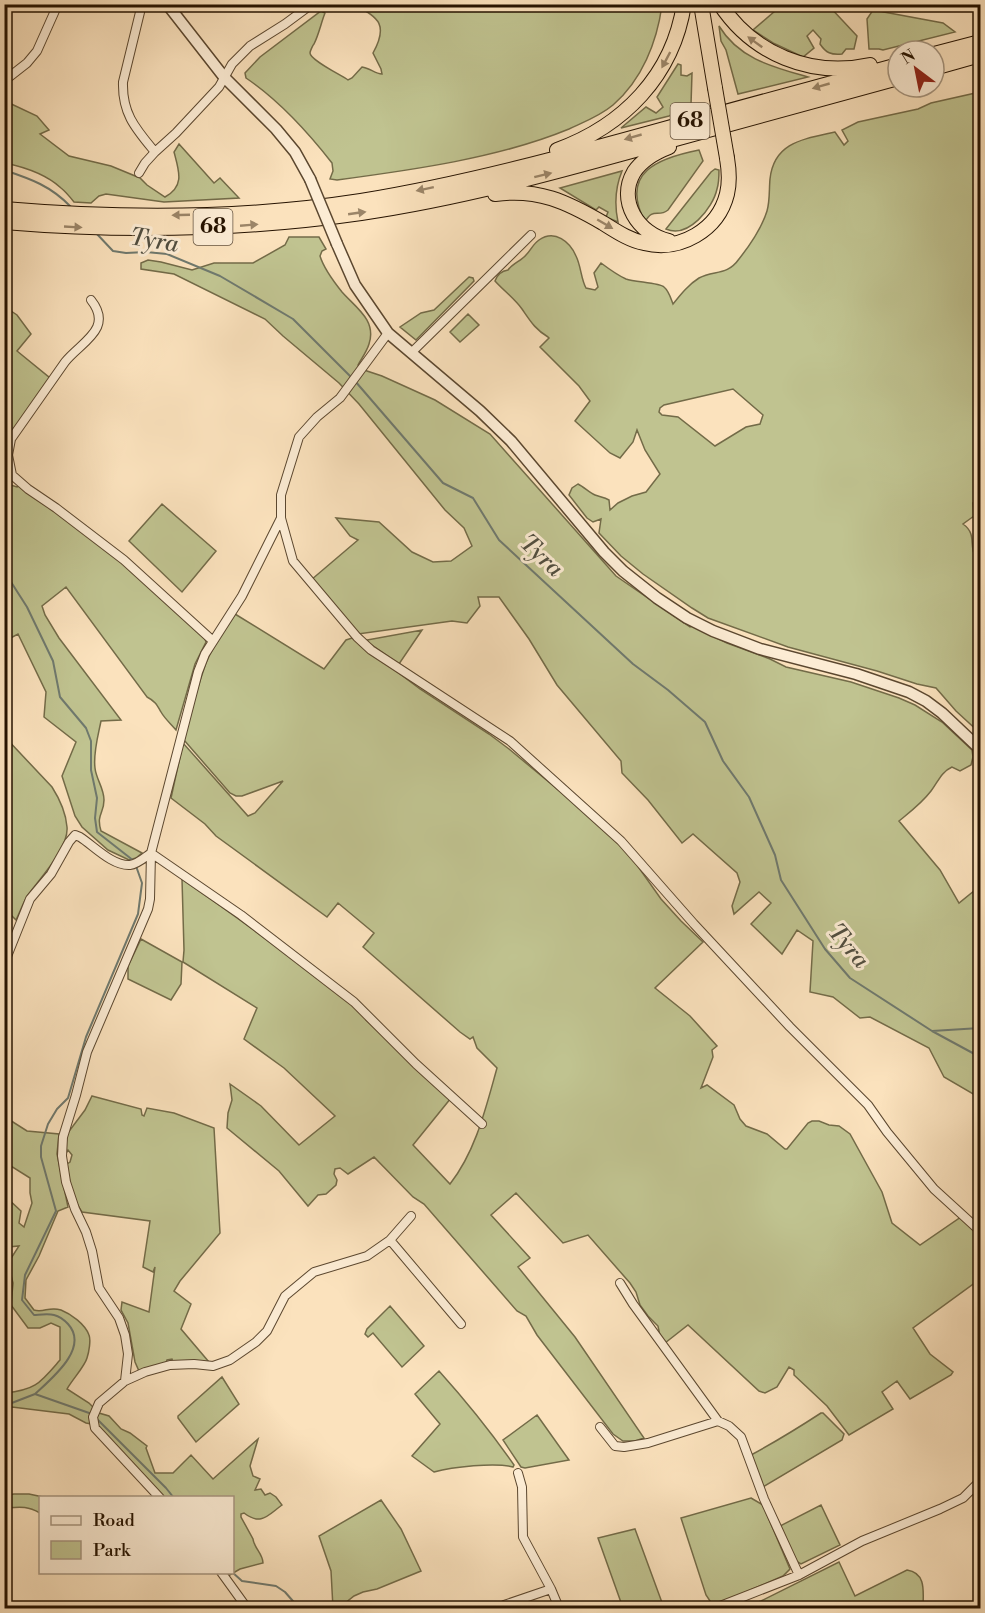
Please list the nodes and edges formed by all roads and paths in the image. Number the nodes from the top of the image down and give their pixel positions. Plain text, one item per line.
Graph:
1 (58, 4) edge
2 (142, 4) edge
3 (167, 4) edge
4 (312, 4) edge
5 (684, 4) edge
6 (701, 4) edge
7 (720, 4) edge
8 (981, 42) edge
9 (946, 51) edge
10 (981, 55) edge
11 (886, 60) edge
12 (946, 65) edge
13 (886, 67) edge
14 (224, 77) junction
15 (4, 81) edge
16 (886, 81) edge
17 (715, 128) junction
18 (155, 152) junction
19 (139, 173) dead end
20 (482, 177) junction
21 (424, 202) junction
22 (4, 209) edge
23 (4, 222) edge
24 (531, 235) dead end
25 (685, 241) junction
26 (91, 300) dead end
27 (388, 333) junction
28 (411, 353) junction
29 (281, 518) junction
30 (213, 641) junction
31 (981, 749) edge
32 (151, 853) junction
33 (4, 963) edge
34 (482, 1124) dead end
35 (411, 1216) dead end
36 (981, 1231) edge
37 (390, 1240) junction
38 (620, 1283) dead end
39 (461, 1324) dead end
40 (125, 1381) junction
41 (718, 1421) junction
42 (600, 1427) dead end
43 (518, 1473) dead end
44 (981, 1481) edge
45 (159, 1496) edge
46 (222, 1574) edge
47 (799, 1575) junction
48 (550, 1589) junction
49 (504, 1605) dead end
50 (247, 1608) edge
51 (559, 1608) edge
52 (715, 1608) edge

1 - 15 street
2 - 18 street
3 - 14 street
4 - 14 street
5 -> 20 highway
6 - 25 highway, bridge
11 -> 7 highway
8 - 9 highway
10 - 12 highway
13 -> 20 highway, 68
14 - 18 street
14 - 27 street, bridge
16 - 17 highway, 68
21 -> 17 highway, 68
17 - 25 highway
18 - 19 street
20 -> 22 highway, 68
23 -> 21 highway, 68
21 -> 25 highway
24 - 28 street
26 - 30 street
27 - 28 street
27 - 29 street
28 - 31 street
29 - 30 street
29 - 36 street
30 - 32 street
32 - 33 street
32 - 34 street
32 - 40 street
35 - 37 street
37 - 39 street
37 - 40 street
38 - 41 street
40 - 45 street
41 - 42 street
41 - 47 street
43 - 48 street
44 - 47 street
46 - 50 street
47 - 52 street
48 - 49 street
48 - 51 street

